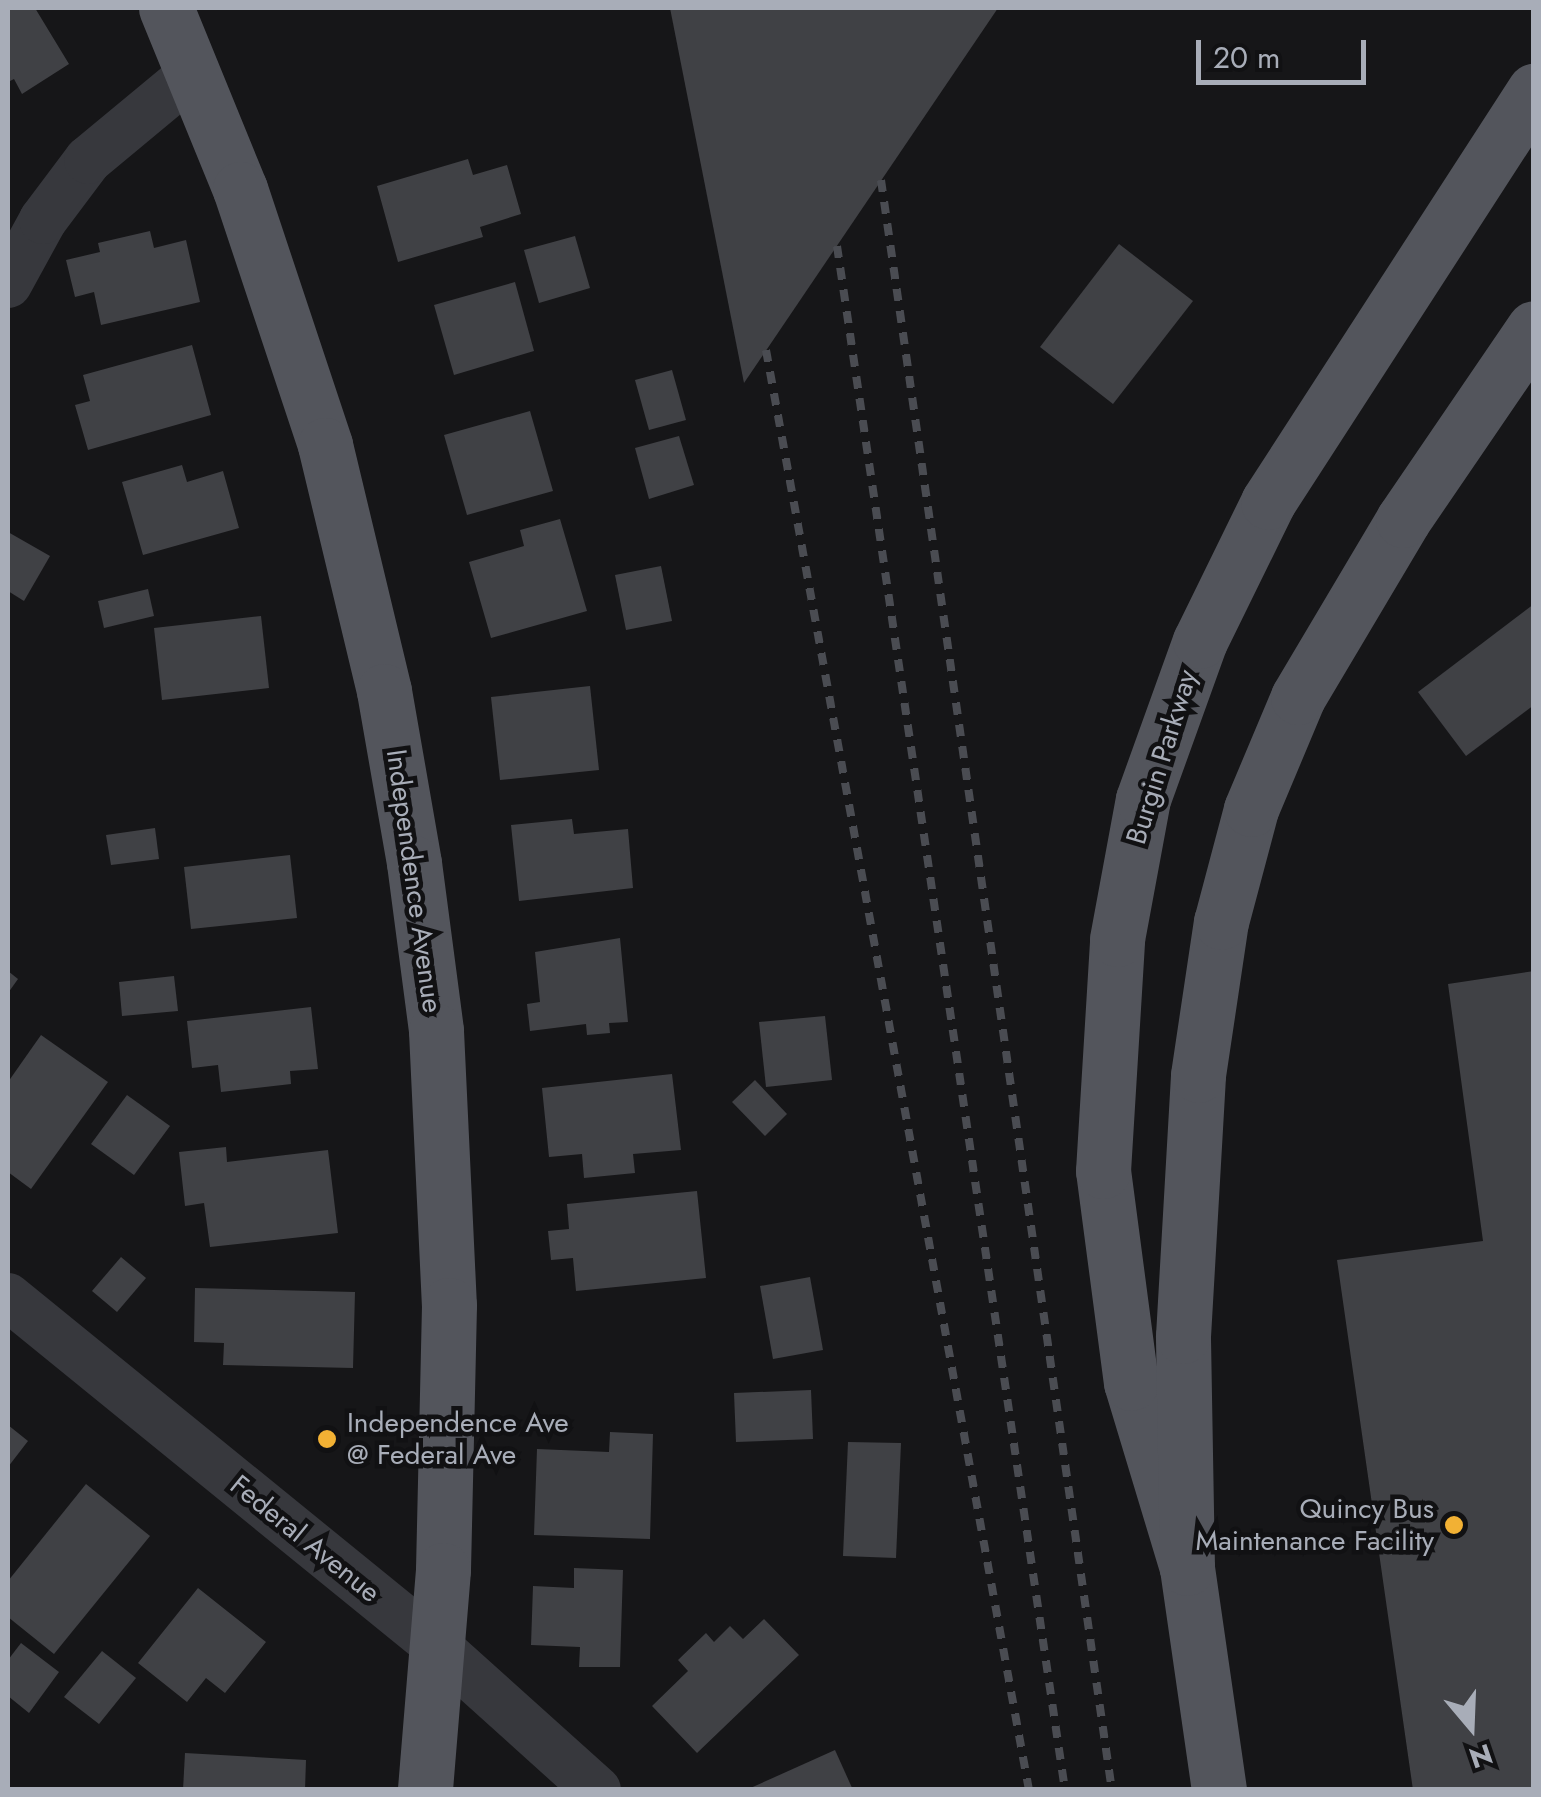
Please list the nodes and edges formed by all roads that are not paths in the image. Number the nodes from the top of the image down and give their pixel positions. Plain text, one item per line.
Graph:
1 (166, 8) edge
2 (194, 72) junction
3 (1534, 91) edge
4 (8, 284) edge
5 (1534, 328) edge
6 (8, 1297) edge
7 (1187, 1568) junction
8 (438, 1647) junction
9 (426, 1790) edge
10 (597, 1790) edge
11 (1219, 1790) edge

1 - 2 main road, Independence Avenue
2 - 4 street
2 - 8 main road, Independence Avenue
3 - 7 main road, Burgin Parkway
5 - 7 main road, Burgin Parkway
6 - 8 street, Federal Avenue
7 - 11 main road, Burgin Parkway
8 - 9 main road, Independence Avenue
8 - 10 street, Federal Avenue

